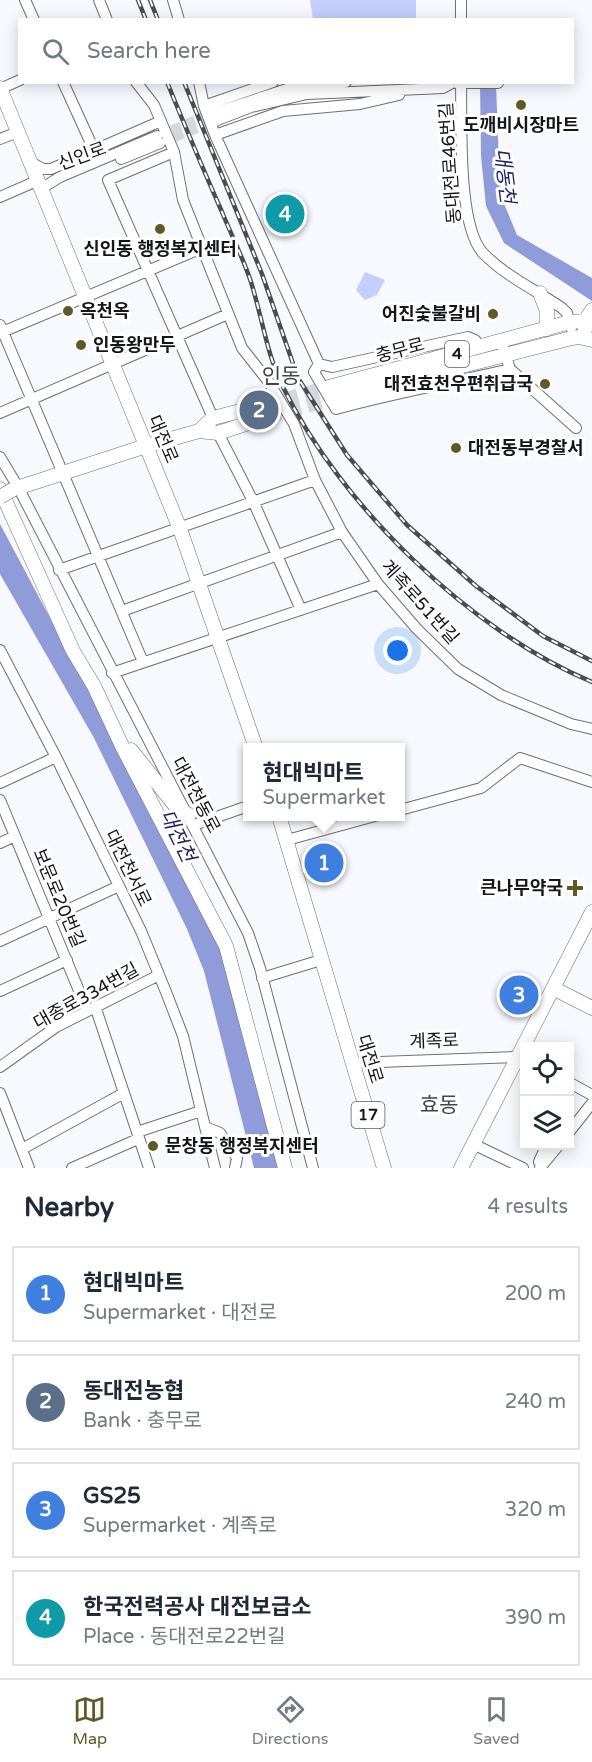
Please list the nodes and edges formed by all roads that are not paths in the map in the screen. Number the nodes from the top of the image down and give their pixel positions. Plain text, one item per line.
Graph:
1 (26, 0) edge
2 (99, 0) edge
3 (173, 0) edge
4 (461, 0) edge
5 (33, 18) edge
6 (106, 18) edge
7 (178, 18) edge
8 (461, 18) edge
9 (18, 81) edge
10 (64, 84) edge
11 (138, 84) edge
12 (200, 84) edge
13 (269, 84) edge
14 (329, 84) edge
15 (449, 84) edge
16 (461, 84) edge
17 (0, 88) edge
18 (423, 88) junction
19 (210, 113) junction
20 (161, 121) junction
21 (18, 132) junction
22 (215, 135) junction
23 (0, 139) edge
24 (158, 140) tunnel mouth
25 (94, 150) junction
26 (174, 152) junction
27 (32, 164) junction
28 (45, 184) junction
29 (0, 197) edge
30 (202, 248) junction
31 (149, 271) junction
32 (540, 293) junction
33 (85, 295) junction
34 (228, 314) junction
35 (590, 318) edge
36 (570, 322) junction
37 (547, 329) junction
38 (1, 330) edge
39 (178, 335) junction
40 (583, 339) edge
41 (501, 341) junction
42 (481, 347) junction
43 (508, 362) junction
44 (111, 364) junction
45 (317, 368) junction
46 (32, 399) junction
47 (0, 413) edge
48 (213, 418) junction
49 (576, 428) dead end
50 (199, 431) junction
51 (218, 433) junction
52 (146, 446) junction
53 (0, 458) edge
54 (63, 471) junction
55 (315, 480) junction
56 (11, 488) edge
57 (0, 496) edge
58 (254, 504) junction
59 (180, 528) junction
60 (342, 532) junction
61 (277, 556) junction
62 (99, 557) junction
63 (59, 570) junction
64 (200, 582) junction
65 (378, 584) junction
66 (300, 610) junction
67 (122, 611) junction
68 (220, 637) junction
69 (0, 650) edge
70 (143, 662) junction
71 (112, 673) junction
72 (107, 717) junction
73 (592, 729) edge
74 (255, 743) edge
75 (56, 757) junction
76 (592, 782) edge
77 (0, 783) edge
78 (0, 800) edge
79 (243, 807) edge
80 (405, 809) edge
81 (191, 820) junction
82 (280, 821) edge
83 (356, 821) edge
84 (15, 836) junction
85 (286, 840) junction
86 (0, 843) edge
87 (119, 886) junction
88 (592, 912) edge
89 (51, 918) junction
90 (0, 941) edge
91 (67, 960) junction
92 (321, 960) junction
93 (159, 975) junction
94 (262, 978) junction
95 (553, 988) junction
96 (0, 992) edge
97 (91, 1008) junction
98 (592, 1008) edge
99 (529, 1042) edge
100 (520, 1059) edge
101 (520, 1061) edge
102 (352, 1062) junction
103 (0, 1067) edge
104 (574, 1089) edge
105 (0, 1093) edge
106 (124, 1093) junction
107 (592, 1095) edge
108 (592, 1103) edge
109 (201, 1111) junction
110 (574, 1126) edge
111 (205, 1127) junction
112 (137, 1135) junction
113 (473, 1144) junction
114 (22, 1149) junction
115 (545, 1150) edge
116 (554, 1150) edge
117 (239, 1161) edge
118 (29, 1168) edge
119 (72, 1168) edge
120 (148, 1168) edge
121 (215, 1168) edge
122 (285, 1168) edge
123 (313, 1168) edge
124 (384, 1168) edge
125 (461, 1168) edge
126 (523, 1168) edge
127 (538, 1168) edge

1 - 5 street
2 - 6 street
3 - 7 street
4 - 8 street
9 - 17 street, 대전로
10 - 25 street
11 - 20 street, 계족로51번길
12 - 19 street
13 - 19 street
14 - 19 street
15 - 18 street
16 - 32 street, 동대전로46번길
17 - 21 main road, 대전로
18 - 19 street
18 - 22 street
19 - 22 street
20 - 25 street
20 - 26 street, 계족로51번길
21 - 23 street
21 - 27 main road, 대전로
22 - 45 street
24 - 28 street, 신인로
25 - 27 street
26 - 30 street, 계족로51번길
26 - 31 street
27 - 28 main road, 대전로
28 - 29 street
28 - 33 main road, 대전로
30 - 31 street
30 - 34 street, 계족로51번길
31 - 33 street
31 - 39 street
32 - 36 street, 동대전로46번길
32 - 37 main road
33 - 38 street
33 - 44 main road, 대전로
34 - 39 street
34 - 55 street, 계족로51번길
35 - 36 main road, 충무로 / 4
35 - 40 main road
36 - 37 main road, 충무로 / 4
36 - 40 street
37 - 41 main road, 충무로 / 4
38 - 46 street
39 - 44 street
39 - 48 street
40 - 43 main road, 충무로 / 4
41 - 42 main road, 충무로 / 4
41 - 43 street
42 - 43 main road, 충무로 / 4
42 - 45 street
43 - 45 street
43 - 49 street
44 - 46 street
44 - 52 main road, 대전로
46 - 47 street
46 - 54 street
48 - 50 main road
48 - 51 main road
50 - 51 main road
50 - 52 main road
51 - 58 street
52 - 54 main road
52 - 59 main road, 대전로
53 - 56 street, 대전천동로
54 - 56 main road
54 - 62 street
55 - 58 street
55 - 60 street, 계족로51번길
56 - 57 main road, bridge
56 - 63 street, 대전천동로
56 - 72 main road
58 - 59 street
58 - 61 street
59 - 62 street
59 - 64 main road, 대전로
60 - 61 street
60 - 65 street, 계족로51번길
61 - 64 street
61 - 66 street
62 - 63 street
62 - 67 street
63 - 71 street, 대전천동로
64 - 67 street
64 - 68 main road, 대전로
65 - 66 street
65 - 73 street, 계족로51번길
66 - 68 street
67 - 70 street
68 - 70 street
68 - 74 main road, 대전로
69 - 75 street, 대전천서로
70 - 71 street
71 - 81 street, 대전천동로
72 - 81 main road
72 - 122 main road
75 - 77 street
75 - 87 street, 대전천서로
76 - 80 street
78 - 84 street, 보문로20번길
79 - 81 street
81 - 94 street, 대전천동로
82 - 85 main road, 대전로 / 17
83 - 85 street
84 - 86 street
84 - 89 street, 보문로20번길
85 - 92 main road, 대전로 / 17
87 - 89 street
87 - 93 street, 대전천서로
88 - 95 main road
89 - 90 street
89 - 91 street, 보문로20번길
91 - 96 street
91 - 97 street, 보문로20번길
92 - 94 street
92 - 102 main road, 대전로 / 17
93 - 97 street, 대종로334번길
93 - 109 street, 대전천서로
94 - 123 street, 대전천동로
95 - 98 main road
95 - 99 main road
97 - 103 street, 대종로334번길
97 - 106 street, 보문로20번길
100 - 102 street, 계족로
101 - 113 main road
102 - 124 main road, 대전로 / 17
104 - 107 street
105 - 114 street
106 - 112 street, 보문로20번길
106 - 114 street
108 - 110 street
109 - 111 street, 대전천서로
109 - 112 street
111 - 117 street
111 - 121 street, 대전천서로
112 - 119 street
112 - 120 street, 보문로20번길
113 - 125 main road
113 - 126 street
114 - 118 street
115 - 127 street
116 - 127 street

